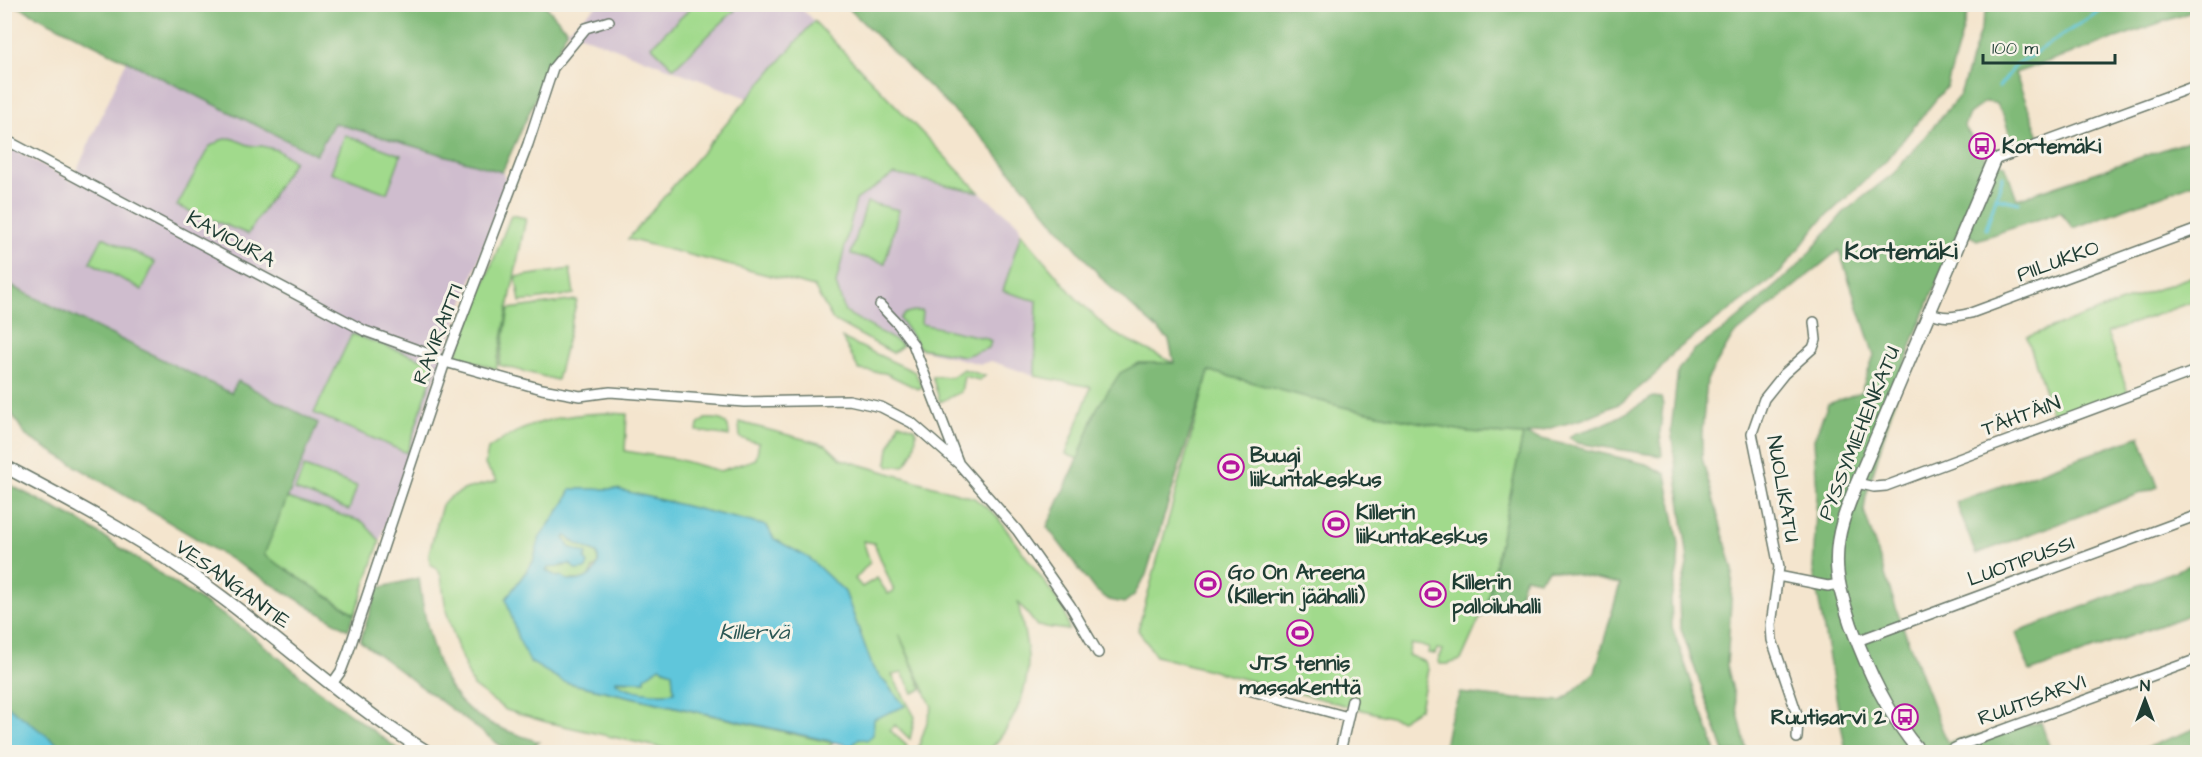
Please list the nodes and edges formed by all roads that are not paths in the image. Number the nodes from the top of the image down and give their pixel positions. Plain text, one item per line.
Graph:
1 (609, 21) dead end
2 (2198, 86) edge
3 (4, 139) edge
4 (2000, 158) joint
5 (2198, 229) edge
6 (880, 305) dead end
7 (1929, 312) junction
8 (1814, 322) dead end
9 (445, 362) junction
10 (2198, 370) edge
11 (959, 464) junction
12 (4, 466) edge
13 (1857, 483) junction
14 (2198, 515) edge
15 (1778, 576) junction
16 (1839, 584) junction
17 (1857, 641) junction
18 (1098, 653) dead end
19 (2198, 659) edge
20 (332, 684) junction
21 (1245, 689) dead end
22 (1352, 700) dead end
23 (1348, 717) junction
24 (1797, 738) dead end
25 (427, 753) edge
26 (1340, 753) edge
27 (1920, 753) edge
28 (1947, 753) edge

1 - 9 street, RAVIRAITTI
2 - 4 street, PYSSYMIEHENKATU
3 - 9 street, KAVIOURA
4 - 7 street, PYSSYMIEHENKATU
5 - 7 street, PIILUKKO
6 - 11 street
7 - 13 street, PYSSYMIEHENKATU
8 - 15 street, NUOLIKATU
9 - 11 street, KAVIOURA
9 - 20 street, RAVIRAITTI
10 - 13 street, TÄHTÄIN
11 - 18 street
12 - 20 street, VESANGANTIE
13 - 16 street, PYSSYMIEHENKATU
14 - 17 street, LUOTIPUSSI
15 - 16 street
15 - 24 street, NUOLIKATU
16 - 17 street, PYSSYMIEHENKATU
17 - 27 street, PYSSYMIEHENKATU
19 - 28 street, RUUTISARVI
20 - 25 street, VESANGANTIE
21 - 23 street
22 - 23 street
23 - 26 street

